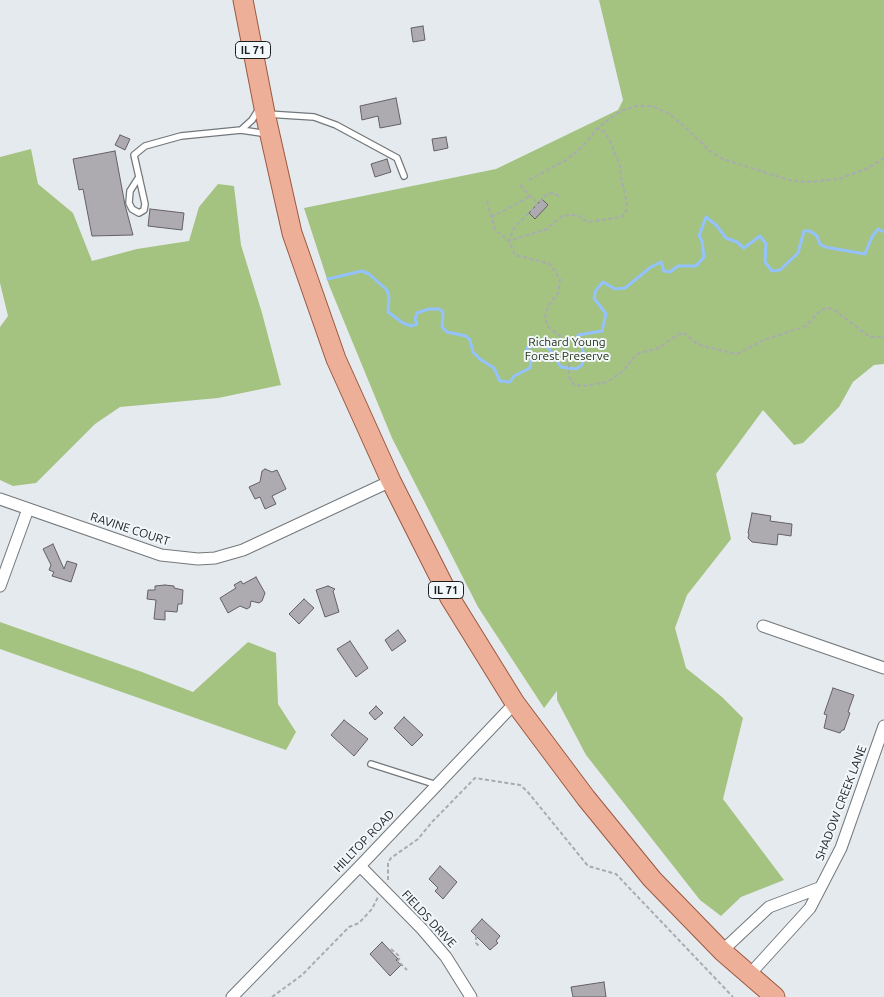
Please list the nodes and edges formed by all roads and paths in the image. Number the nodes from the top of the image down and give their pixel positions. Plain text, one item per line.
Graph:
1 (243, 0) edge
2 (264, 107) junction
3 (598, 128) junction
4 (241, 130) junction
5 (270, 134) junction
6 (884, 158) edge
7 (404, 176) dead end
8 (139, 177) junction
9 (529, 180) dead end
10 (520, 185) dead end
11 (530, 196) junction
12 (559, 196) dead end
13 (487, 201) dead end
14 (537, 204) junction
15 (491, 216) junction
16 (509, 241) junction
17 (884, 337) edge
18 (391, 481) junction
19 (0, 499) edge
20 (28, 509) junction
21 (0, 586) edge
22 (763, 626) dead end
23 (884, 668) edge
24 (515, 703) junction
25 (884, 726) edge
26 (372, 764) dead end
27 (437, 785) junction
28 (360, 866) junction
29 (819, 888) junction
30 (383, 890) junction
31 (476, 936) dead end
32 (480, 947) dead end
33 (391, 949) dead end
34 (722, 951) junction
35 (407, 970) dead end
36 (750, 974) junction
37 (232, 997) edge
38 (272, 997) edge
39 (471, 997) edge
40 (733, 997) edge
41 (775, 997) edge

1 - 2 main road, IL 71
2 - 4 lane
2 - 5 main road, IL 71
2 - 7 lane
3 - 6 path
3 - 9 path
3 - 16 path
4 - 5 lane
4 - 8 lane
5 - 18 main road, IL 71
8 - 8 lane
10 - 11 path
11 - 14 path
11 - 15 path
12 - 14 path
13 - 15 path
14 - 16 path
15 - 16 path
16 - 17 path
18 - 20 street, RAVINE COURT
18 - 24 main road, IL 71
19 - 20 street, RAVINE COURT
20 - 21 street
22 - 23 street
24 - 27 street, HILLTOP ROAD
24 - 34 main road, IL 71
25 - 29 street, SHADOW CREEK LANE
26 - 27 lane
27 - 28 street, HILLTOP ROAD
28 - 30 street, FIELDS DRIVE
28 - 37 street, HILLTOP ROAD
29 - 34 street
29 - 36 street, SHADOW CREEK LANE
30 - 38 path
30 - 39 street, FIELDS DRIVE
30 - 40 path
31 - 32 path
33 - 35 path
34 - 36 main road, IL 71
36 - 41 main road, IL 71

